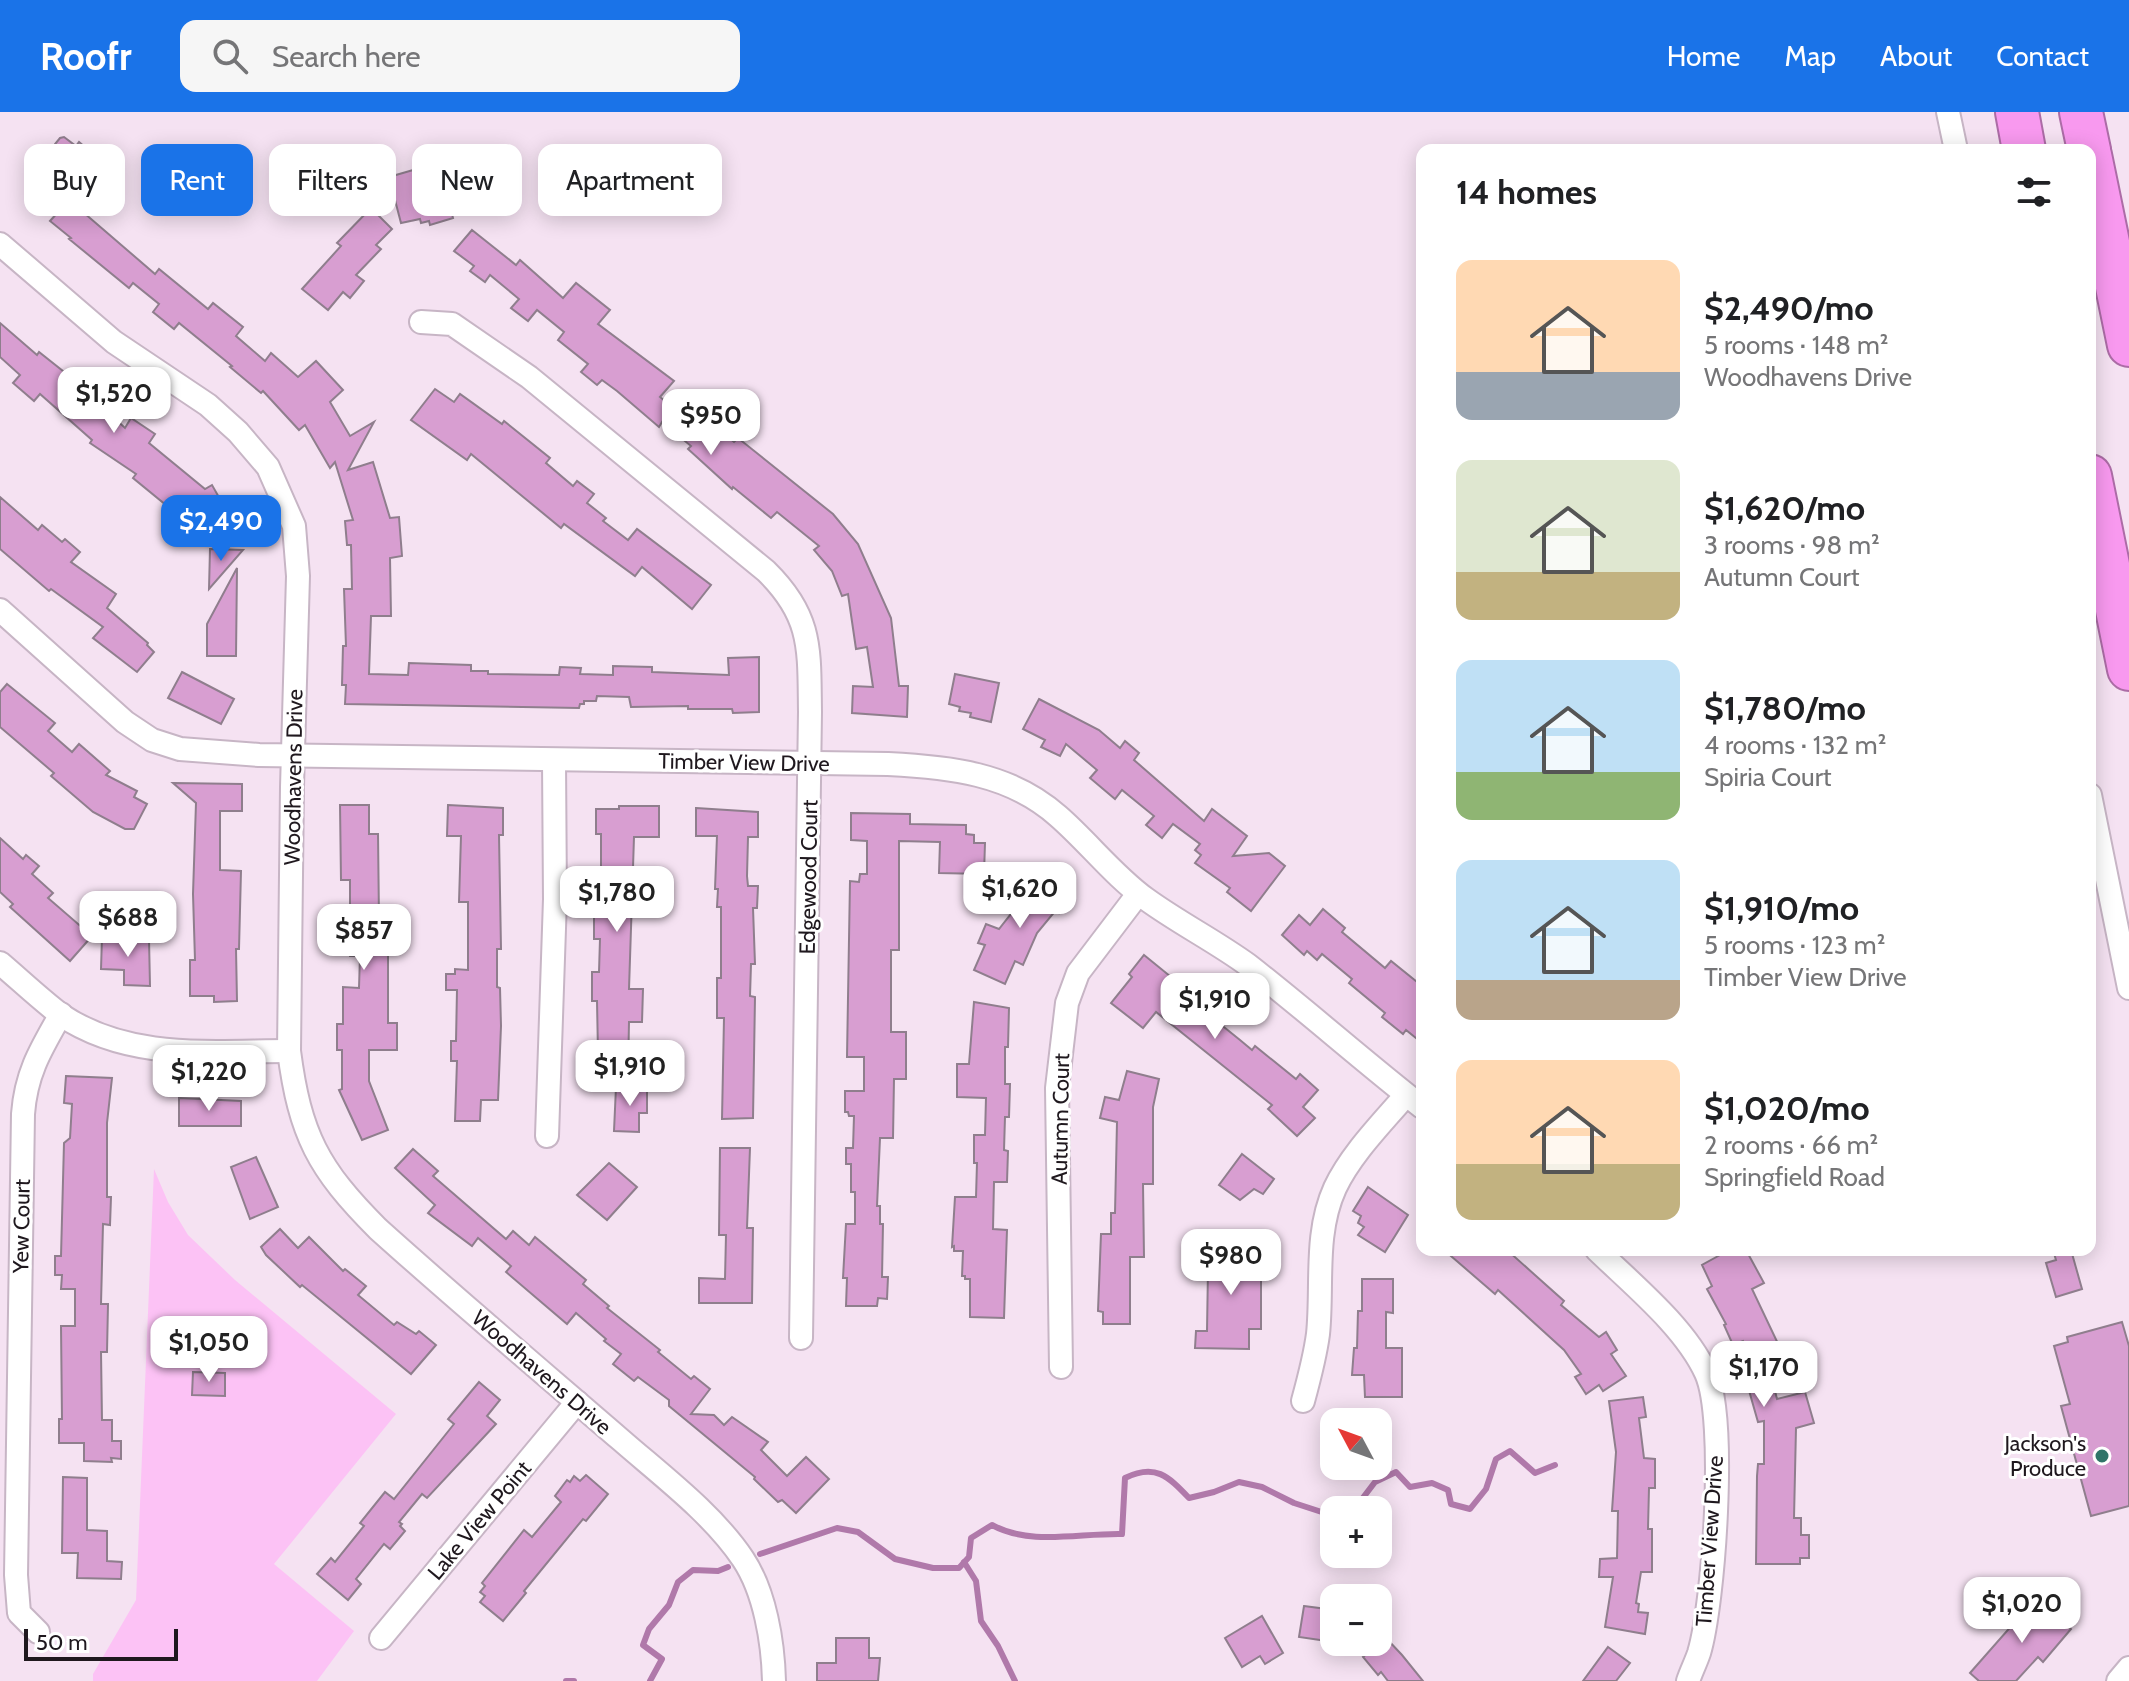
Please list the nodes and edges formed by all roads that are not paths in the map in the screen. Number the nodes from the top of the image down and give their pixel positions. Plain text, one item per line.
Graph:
1 (1948, 112) edge
2 (2017, 112) edge
3 (2081, 112) edge
4 (1955, 144) edge
5 (2023, 144) edge
6 (2088, 144) edge
7 (2096, 182) edge
8 (0, 244) edge
9 (421, 322) dead end
10 (2129, 345) edge
11 (2096, 506) edge
12 (0, 610) edge
13 (2129, 669) edge
14 (293, 755) junction
15 (554, 761) junction
16 (810, 764) junction
17 (2096, 825) edge
18 (1138, 894) junction
19 (0, 963) edge
20 (2129, 988) edge
21 (61, 1014) junction
22 (289, 1051) junction
23 (1414, 1101) edge
24 (547, 1136) dead end
25 (1603, 1256) edge
26 (801, 1338) dead end
27 (1061, 1367) dead end
28 (1303, 1401) dead end
29 (577, 1402) junction
30 (38, 1632) dead end
31 (381, 1638) dead end
32 (2129, 1668) edge
33 (774, 1681) edge
34 (1688, 1681) edge
35 (2118, 1681) edge

1 - 4 street
2 - 5 highway
3 - 6 highway
7 - 10 highway
8 - 14 street, Woodhavens Drive
9 - 16 street, Edgewood Court
11 - 13 highway
12 - 14 street, Timber View Drive
14 - 15 street, Timber View Drive
14 - 22 street, Woodhavens Drive
15 - 16 street, Timber View Drive
15 - 24 street
16 - 18 street, Timber View Drive
16 - 26 street, Edgewood Court
17 - 20 street
18 - 23 street, Timber View Drive
18 - 27 street, Autumn Court
19 - 21 street
21 - 22 street
21 - 30 street, Yew Court
22 - 29 street, Woodhavens Drive
23 - 28 street
25 - 34 street, Timber View Drive
29 - 31 street, Lake View Point
29 - 33 street, Woodhavens Drive
32 - 35 street

